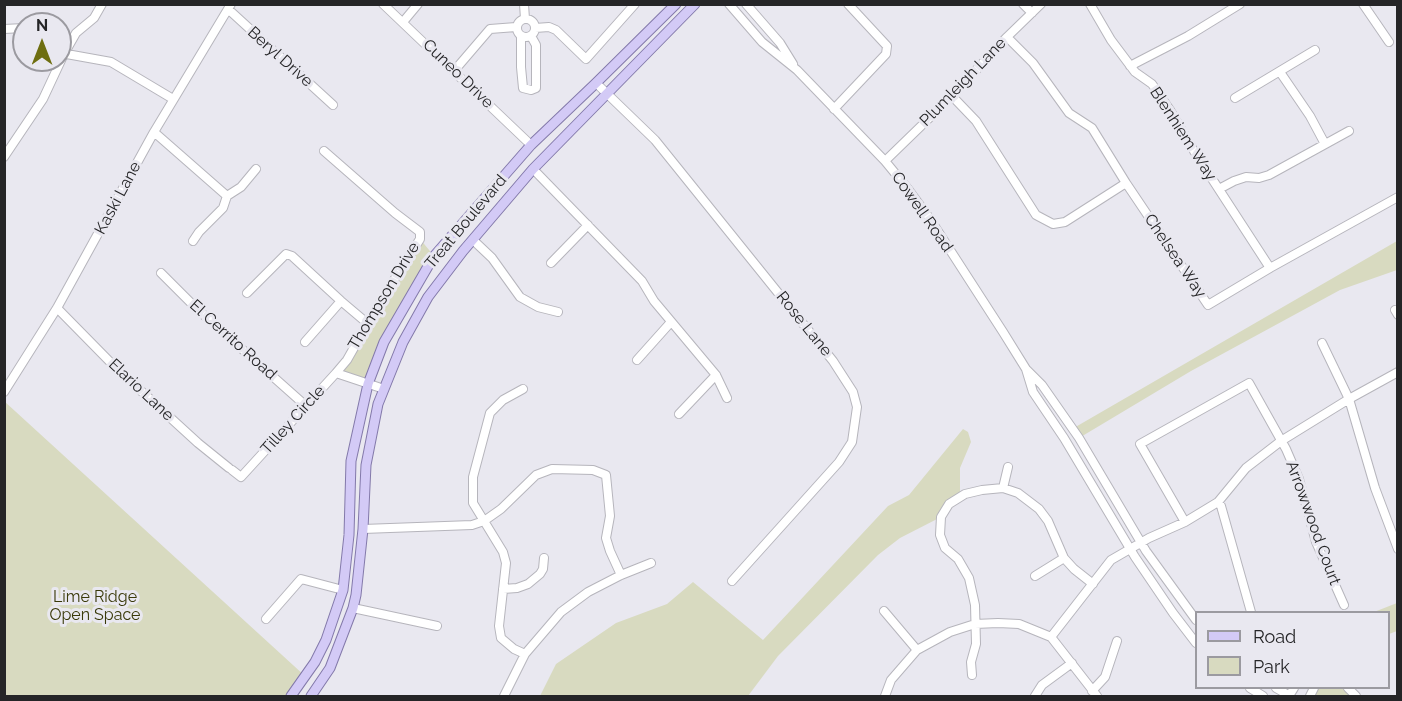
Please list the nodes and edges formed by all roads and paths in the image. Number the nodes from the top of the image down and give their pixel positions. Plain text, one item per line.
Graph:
1 (102, 4) edge
2 (383, 4) edge
3 (418, 4) edge
4 (525, 4) edge
5 (635, 4) edge
6 (676, 4) edge
7 (695, 4) edge
8 (729, 4) edge
9 (746, 4) edge
10 (848, 4) edge
11 (1023, 4) edge
12 (1041, 4) edge
13 (1090, 4) edge
14 (1240, 4) edge
15 (1363, 4) edge
16 (230, 7) edge
17 (1032, 14) junction
18 (525, 19) junction
19 (403, 22) junction
20 (516, 27) junction
21 (535, 28) junction
22 (531, 36) junction
23 (521, 37) junction
24 (1007, 37) junction
25 (72, 39) edge
26 (1389, 42) dead end
27 (1315, 50) dead end
28 (72, 55) edge
29 (1130, 66) junction
30 (797, 70) junction
31 (454, 71) junction
32 (54, 72) edge
33 (1281, 72) junction
34 (597, 83) junction
35 (607, 93) junction
36 (952, 96) junction
37 (1235, 98) dead end
38 (173, 99) junction
39 (333, 105) dead end
40 (834, 109) junction
41 (1349, 131) dead end
42 (154, 132) junction
43 (1325, 144) junction
44 (531, 145) junction
45 (324, 151) dead end
46 (4, 157) edge
47 (885, 161) junction
48 (256, 169) dead end
49 (533, 169) junction
50 (1126, 183) junction
51 (1219, 189) junction
52 (227, 196) junction
53 (1398, 196) edge
54 (588, 225) junction
55 (472, 240) junction
56 (193, 241) dead end
57 (551, 263) dead end
58 (1270, 268) junction
59 (161, 273) dead end
60 (247, 293) dead end
61 (341, 301) junction
62 (57, 308) junction
63 (558, 312) dead end
64 (671, 322) junction
65 (367, 323) junction
66 (305, 342) dead end
67 (1322, 343) dead end
68 (637, 360) dead end
69 (1026, 369) junction
70 (1398, 372) edge
71 (336, 373) junction
72 (716, 375) junction
73 (368, 384) junction
74 (384, 389) junction
75 (523, 389) dead end
76 (4, 392) edge
77 (727, 398) dead end
78 (1349, 399) junction
79 (306, 406) junction
80 (679, 414) dead end
81 (1281, 441) junction
82 (1008, 467) dead end
83 (351, 474) junction
84 (241, 477) joint
85 (1003, 488) junction
86 (1218, 502) junction
87 (484, 521) junction
88 (1185, 522) junction
89 (363, 529) junction
90 (1140, 543) junction
91 (1130, 548) junction
92 (1398, 549) edge
93 (544, 558) dead end
94 (1064, 558) junction
95 (651, 563) dead end
96 (621, 575) junction
97 (1035, 576) dead end
98 (732, 581) dead end
99 (1093, 584) junction
100 (343, 588) junction
101 (503, 589) junction
102 (1344, 605) dead end
103 (353, 608) junction
104 (884, 611) dead end
105 (1251, 611) edge
106 (1195, 618) edge
107 (266, 619) dead end
108 (975, 624) junction
109 (437, 626) dead end
110 (1051, 637) junction
111 (1117, 641) dead end
112 (1195, 641) edge
113 (917, 650) junction
114 (525, 654) junction
115 (1072, 663) junction
116 (972, 675) dead end
117 (1095, 694) edge
118 (291, 696) edge
119 (311, 696) edge
120 (504, 696) edge
121 (885, 696) edge
122 (1035, 696) edge

1 - 25 street
2 - 19 street, Cuneo Drive
3 - 19 street
4 - 18 street
5 - 21 street
6 - 34 main road, Treat Boulevard
7 - 35 main road, Treat Boulevard
8 - 30 street, Cowell Road
9 - 30 street, Cowell Road
10 - 40 street
11 - 17 street
12 - 17 street, Plumleigh Lane
13 - 29 street, Blenhiem Way
14 - 29 street
15 - 26 street
16 - 38 street, Kaski Lane
16 - 39 street, Beryl Drive
17 - 24 street, Plumleigh Lane
18 - 20 street
18 - 21 street
19 - 31 street, Cuneo Drive
20 - 23 street
20 - 31 street
21 - 22 street
22 - 23 street
22 - 23 street
24 - 36 street, Plumleigh Lane
24 - 50 street, Chelsea Way
27 - 33 street
28 - 38 street
29 - 51 street, Blenhiem Way
30 - 40 street, Cowell Road
31 - 44 street, Cuneo Drive
32 - 46 street
33 - 37 street
33 - 43 street
34 - 35 street, Rose Lane
34 - 44 main road, Treat Boulevard
35 - 49 main road, Treat Boulevard
35 - 98 street, Rose Lane
36 - 47 street, Plumleigh Lane
36 - 50 street
38 - 42 street, Kaski Lane
40 - 47 street, Cowell Road
41 - 43 street
42 - 52 street
42 - 62 street, Kaski Lane
43 - 51 street
44 - 73 main road, Treat Boulevard
45 - 65 street, Thompson Drive
47 - 69 street, Cowell Road
48 - 52 street
49 - 54 street
49 - 55 main road, Treat Boulevard
50 - 58 street, Chelsea Way
51 - 58 street, Blenhiem Way
52 - 56 street
53 - 58 street, Chelsea Way
54 - 57 street
54 - 64 street
55 - 63 street
55 - 74 main road, Treat Boulevard
59 - 79 street, El Cerrito Road
60 - 61 street
61 - 65 street
61 - 66 street
62 - 76 street, Kaski Lane
62 - 84 street, Elario Lane
64 - 68 street
64 - 72 street
65 - 71 street, Thompson Drive
67 - 78 street
69 - 90 street, Cowell Road
69 - 91 street, Cowell Road
70 - 78 street
71 - 73 street, Tilley Circle
71 - 79 street, Tilley Circle
72 - 77 street
72 - 80 street
73 - 74 street, Tilley Circle
73 - 83 main road, Treat Boulevard
74 - 89 main road, Treat Boulevard
75 - 87 street
78 - 81 street
78 - 92 street
79 - 84 street, Tilley Circle
81 - 86 street
81 - 88 street, Arrowwood Court
81 - 102 street, Arrowwood Court
82 - 85 street
83 - 89 main road
83 - 100 main road, Treat Boulevard
85 - 94 street
85 - 108 street
86 - 88 street
86 - 105 street
87 - 89 street
87 - 96 street
87 - 101 street
88 - 90 street
89 - 100 main road
89 - 103 main road, Treat Boulevard
90 - 91 street
90 - 106 street, Cowell Road
91 - 99 street
91 - 112 street, Cowell Road
93 - 101 street
94 - 97 street
94 - 99 street
95 - 96 street
96 - 114 street
99 - 110 street
100 - 107 street
100 - 118 main road, Treat Boulevard
101 - 114 street
103 - 109 street
103 - 119 main road, Treat Boulevard
104 - 113 street
108 - 110 street
108 - 113 street
108 - 116 street
110 - 115 street
111 - 117 street
113 - 121 street
114 - 120 street
115 - 117 street
115 - 122 street

